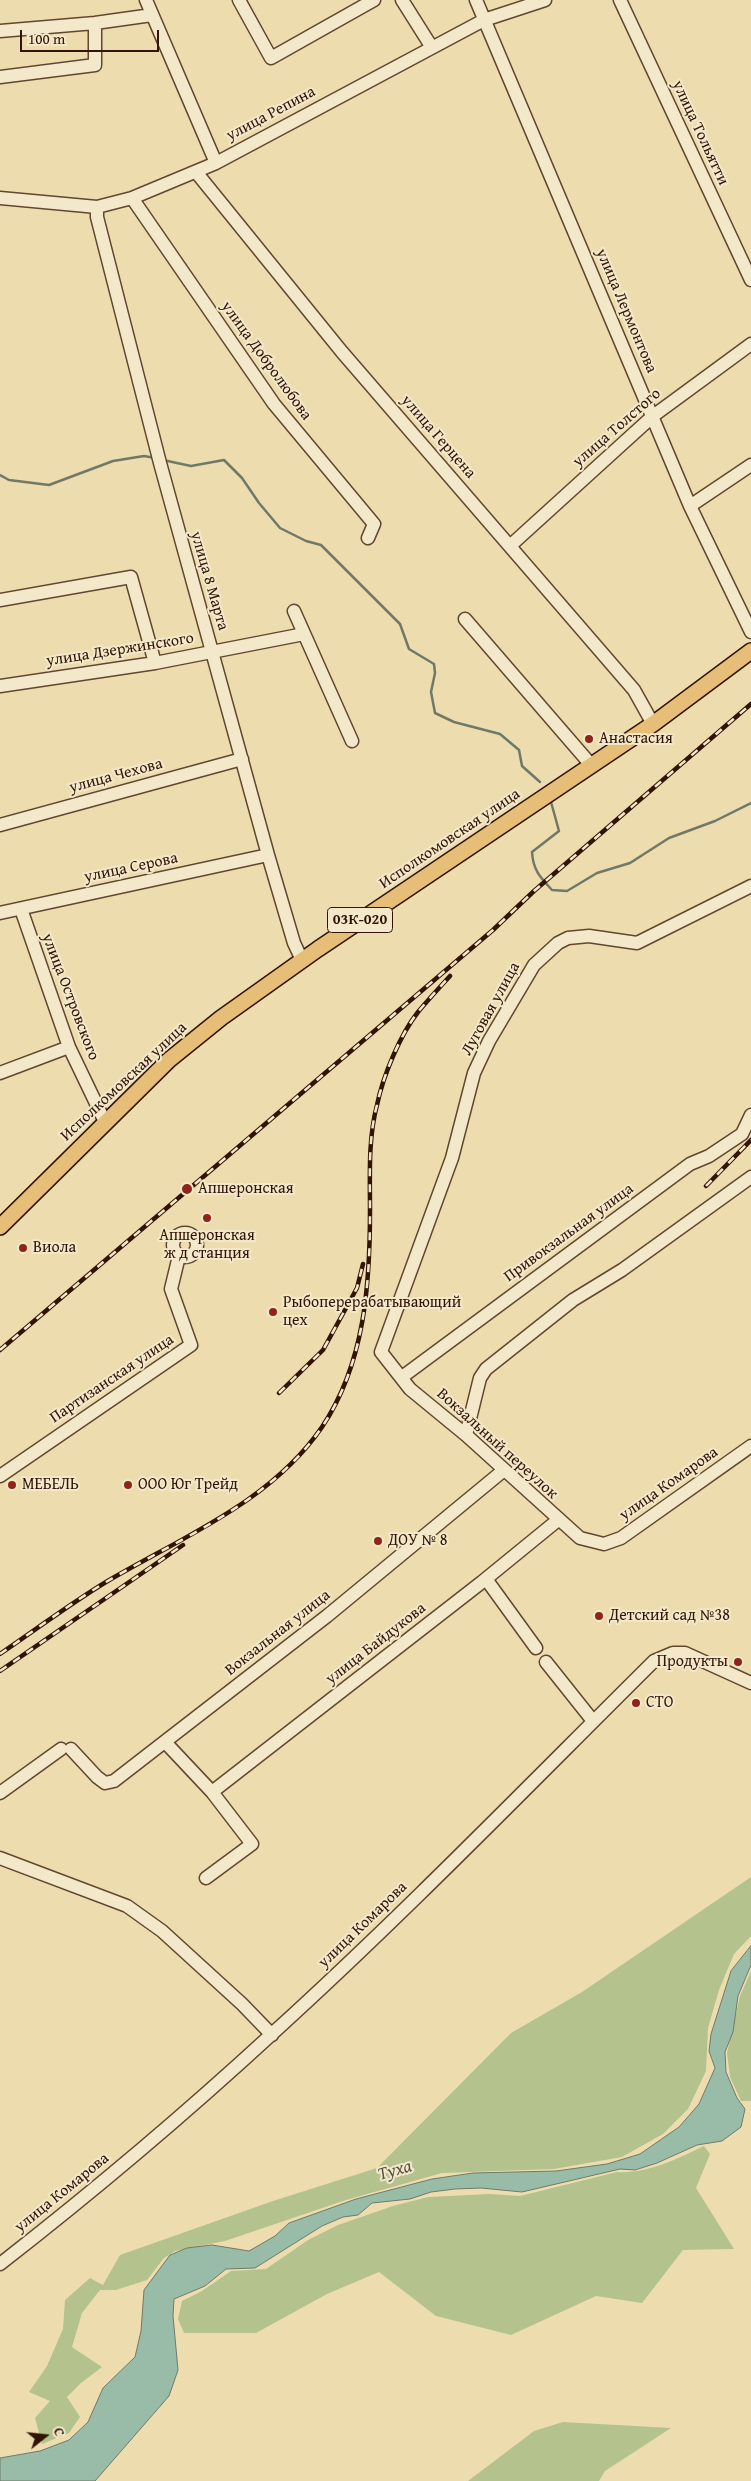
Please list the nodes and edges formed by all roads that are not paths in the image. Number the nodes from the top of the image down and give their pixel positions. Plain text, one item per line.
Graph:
1 (146, 0) edge
2 (240, 0) edge
3 (374, 0) edge
4 (402, 0) edge
5 (476, 0) edge
6 (545, 0) edge
7 (620, 0) edge
8 (152, 15) junction
9 (484, 20) junction
10 (95, 23) junction
11 (0, 31) edge
12 (431, 46) junction
13 (0, 77) edge
14 (216, 163) junction
15 (196, 172) junction
16 (0, 198) edge
17 (132, 198) junction
18 (97, 207) junction
19 (751, 280) edge
20 (751, 344) edge
21 (653, 416) junction
22 (751, 465) edge
23 (690, 506) junction
24 (368, 538) dead end
25 (511, 545) junction
26 (0, 600) edge
27 (294, 611) dead end
28 (465, 619) dead end
29 (751, 632) edge
30 (304, 634) junction
31 (212, 651) junction
32 (751, 651) edge
33 (155, 663) junction
34 (0, 686) edge
35 (653, 724) junction
36 (352, 741) dead end
37 (242, 759) junction
38 (592, 766) junction
39 (0, 825) edge
40 (268, 855) junction
41 (751, 886) edge
42 (21, 909) junction
43 (0, 913) edge
44 (302, 960) junction
45 (69, 1046) junction
46 (0, 1073) edge
47 (751, 1114) edge
48 (105, 1122) junction
49 (751, 1177) edge
50 (0, 1227) edge
51 (179, 1256) dead end
52 (381, 1352) joint
53 (402, 1377) junction
54 (466, 1435) junction
55 (751, 1446) edge
56 (504, 1470) junction
57 (0, 1476) edge
58 (558, 1520) junction
59 (604, 1544) joint
60 (486, 1579) junction
61 (536, 1648) dead end
62 (546, 1662) dead end
63 (751, 1682) edge
64 (593, 1721) junction
65 (165, 1742) junction
66 (212, 1792) junction
67 (0, 1793) edge
68 (0, 1858) edge
69 (206, 1878) dead end
70 (272, 2035) junction
71 (0, 2264) edge

1 - 8 street
2 - 3 street
4 - 12 street
5 - 9 street, улица Лермонтова
6 - 9 street, улица Репина
7 - 19 street, улица Тольятти
8 - 10 street
8 - 14 street
9 - 12 street, улица Репина
9 - 21 street, улица Лермонтова
10 - 11 street
10 - 13 street
12 - 14 street, улица Репина
14 - 15 street, улица Репина
15 - 17 street, улица Репина
15 - 25 street, улица Герцена
16 - 18 street, улица Репина
17 - 18 street, улица Репина
17 - 24 street, улица Добролюбова
18 - 31 street, улица 8 Марта
20 - 21 street, улица Толстого
21 - 23 street, улица Лермонтова
21 - 25 street, улица Толстого
22 - 23 street
23 - 29 street, улица Лермонтова
25 - 35 street, улица Герцена
26 - 33 street
27 - 30 street
28 - 38 street
30 - 31 street, улица Дзержинского
30 - 36 street
31 - 33 street, улица Дзержинского
31 - 37 street, улица 8 Марта
32 - 35 main road, Исполкомовская улица / 03К-020
33 - 34 street, улица Дзержинского
35 - 38 main road, Исполкомовская улица / 03К-020
37 - 39 street, улица Чехова
37 - 40 street, улица 8 Марта
38 - 44 main road, Исполкомовская улица / 03К-020
40 - 42 street, улица Серова
40 - 44 street, улица 8 Марта
41 - 52 street, Луговая улица
42 - 43 street, улица Серова
42 - 45 street, улица Островского
44 - 48 main road, Исполкомовская улица / 03К-020
45 - 46 street
45 - 48 street, улица Островского
47 - 53 street, Привокзальная улица
48 - 50 main road, Исполкомовская улица / 03К-020
49 - 54 street
51 - 57 street, Партизанская улица
52 - 53 street, Вокзальный переулок
53 - 54 street, Вокзальный переулок
54 - 56 street, Вокзальный переулок
55 - 59 street, улица Комарова
56 - 58 street, Вокзальный переулок
56 - 65 street, Вокзальная улица
58 - 59 street, Вокзальный переулок
58 - 60 street, улица Байдукова
60 - 61 street
60 - 66 street, улица Байдукова
62 - 64 street
63 - 64 street, улица Комарова
64 - 70 street, улица Комарова
65 - 66 street
65 - 67 street, Вокзальная улица
66 - 69 street
68 - 70 street
70 - 71 street, улица Комарова

